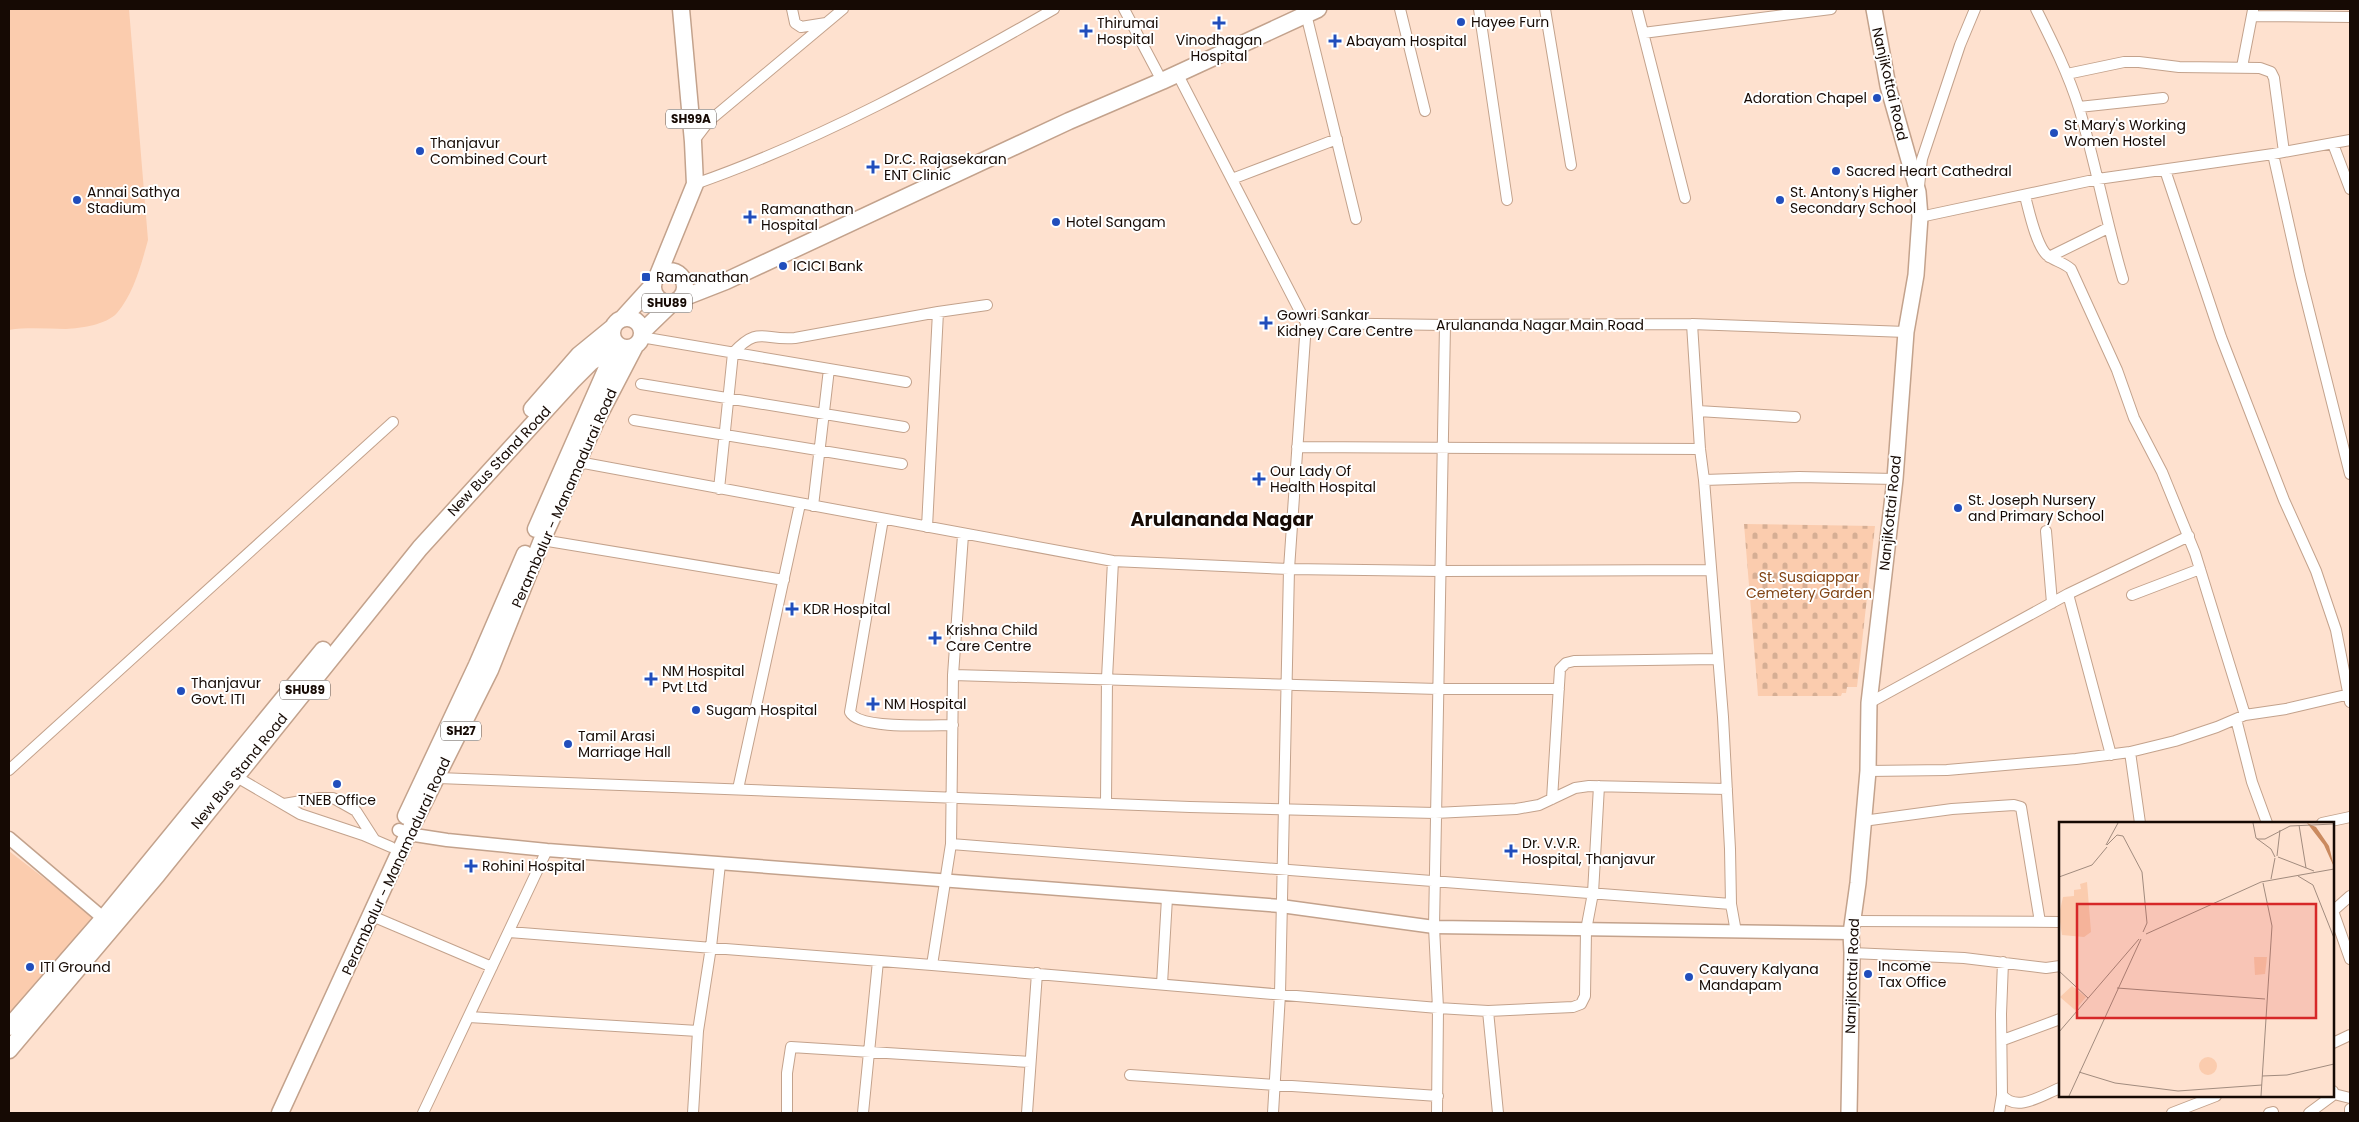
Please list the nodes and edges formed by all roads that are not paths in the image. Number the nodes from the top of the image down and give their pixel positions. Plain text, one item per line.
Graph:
1 (680, 9) edge
2 (792, 9) edge
3 (843, 9) edge
4 (1054, 9) edge
5 (1124, 9) edge
6 (1400, 9) edge
7 (1478, 9) edge
8 (1545, 9) edge
9 (1637, 9) edge
10 (1831, 9) edge
11 (1874, 9) edge
12 (1975, 9) edge
13 (2036, 9) edge
14 (1312, 12) edge
15 (2253, 12) edge
16 (2350, 17) edge
17 (828, 22) junction
18 (1643, 33) junction
19 (2242, 68) junction
20 (1177, 73) junction
21 (2067, 74) junction
22 (1162, 81) junction
23 (2163, 98) dead end
24 (2079, 107) junction
25 (1425, 111) dead end
26 (1337, 139) junction
27 (2350, 140) edge
28 (693, 142) junction
29 (2333, 144) junction
30 (2279, 153) junction
31 (1571, 165) dead end
32 (2164, 170) junction
33 (1232, 179) junction
34 (2098, 179) junction
35 (695, 184) junction
36 (2350, 189) edge
37 (1918, 192) junction
38 (2024, 196) junction
39 (1685, 198) dead end
40 (1507, 200) dead end
41 (1920, 216) junction
42 (1356, 219) dead end
43 (677, 227) junction
44 (2108, 228) junction
45 (2049, 257) junction
46 (679, 275) junction
47 (2123, 279) dead end
48 (656, 280) junction
49 (726, 281) junction
50 (676, 301) junction
51 (987, 305) dead end
52 (938, 312) junction
53 (618, 323) junction
54 (1306, 323) junction
55 (1692, 324) junction
56 (1444, 326) junction
57 (1906, 332) junction
58 (640, 338) junction
59 (617, 345) junction
60 (733, 353) junction
61 (829, 370) junction
62 (906, 382) dead end
63 (641, 384) dead end
64 (728, 397) junction
65 (1698, 411) junction
66 (824, 413) junction
67 (1795, 417) dead end
68 (634, 420) dead end
69 (393, 422) dead end
70 (904, 427) dead end
71 (724, 434) junction
72 (1297, 447) junction
73 (1442, 448) junction
74 (1700, 449) junction
75 (820, 450) junction
76 (572, 461) junction
77 (902, 464) dead end
78 (2350, 474) edge
79 (1895, 479) junction
80 (1704, 480) junction
81 (719, 489) junction
82 (800, 504) junction
83 (813, 506) junction
84 (883, 519) junction
85 (927, 527) junction
86 (2046, 531) dead end
87 (963, 535) junction
88 (2189, 536) junction
89 (542, 540) junction
90 (1113, 561) junction
91 (1288, 569) junction
92 (2200, 569) junction
93 (1710, 570) junction
94 (1440, 571) junction
95 (784, 580) junction
96 (2068, 594) junction
97 (2132, 595) dead end
98 (2052, 603) junction
99 (1717, 660) junction
100 (484, 668) junction
101 (953, 675) junction
102 (1107, 678) junction
103 (1286, 685) junction
104 (1438, 689) junction
105 (1560, 689) junction
106 (2350, 696) edge
107 (1869, 703) junction
108 (2240, 717) junction
109 (952, 724) junction
110 (2130, 752) junction
111 (2111, 755) junction
112 (9, 770) edge
113 (1868, 771) junction
114 (235, 776) junction
115 (438, 778) junction
116 (1599, 786) junction
117 (738, 789) junction
118 (1727, 789) junction
119 (952, 797) junction
120 (1552, 799) junction
121 (1106, 803) junction
122 (284, 804) junction
123 (1283, 809) junction
124 (1436, 813) junction
125 (2350, 817) edge
126 (1863, 821) junction
127 (2140, 822) edge
128 (2267, 822) edge
129 (2327, 822) edge
130 (404, 832) junction
131 (9, 838) edge
132 (374, 840) junction
133 (951, 844) junction
134 (391, 847) junction
135 (547, 850) junction
136 (720, 864) junction
137 (1282, 871) junction
138 (944, 881) junction
139 (1436, 881) junction
140 (1593, 893) junction
141 (2350, 896) edge
142 (1167, 898) junction
143 (1731, 904) junction
144 (1281, 906) junction
145 (2334, 910) edge
146 (2334, 914) edge
147 (372, 916) junction
148 (2040, 922) junction
149 (2059, 922) edge
150 (108, 923) junction
151 (1434, 927) junction
152 (1852, 927) junction
153 (1586, 930) junction
154 (509, 932) junction
155 (1736, 932) junction
156 (711, 947) junction
157 (1852, 953) junction
158 (2350, 958) edge
159 (878, 961) junction
160 (2003, 962) junction
161 (932, 965) junction
162 (2059, 966) edge
163 (492, 967) junction
164 (341, 972) junction
165 (1037, 973) junction
166 (1162, 984) junction
167 (1280, 994) junction
168 (1438, 1008) junction
169 (1488, 1011) junction
170 (469, 1016) junction
171 (2059, 1019) edge
172 (9, 1027) edge
173 (698, 1031) junction
174 (2350, 1035) edge
175 (2003, 1040) junction
176 (2334, 1043) edge
177 (9, 1050) edge
178 (868, 1052) junction
179 (1030, 1062) junction
180 (1130, 1075) dead end
181 (1274, 1086) junction
182 (2059, 1088) edge
183 (2334, 1094) edge
184 (2002, 1095) junction
185 (1438, 1096) junction
186 (2213, 1097) edge
187 (2329, 1097) edge
188 (2350, 1098) edge
189 (2350, 1109) edge
190 (275, 1112) edge
191 (423, 1113) edge
192 (693, 1113) edge
193 (787, 1113) edge
194 (863, 1113) edge
195 (1027, 1113) edge
196 (1274, 1113) edge
197 (1437, 1113) edge
198 (1498, 1113) edge
199 (1849, 1113) edge
200 (1999, 1113) edge
201 (2172, 1113) edge
202 (2309, 1113) edge
203 (2350, 1113) edge

1 - 28 main road, SH99A
2 - 17 street
3 - 17 street
4 - 35 street
5 - 22 street
6 - 25 street
7 - 40 street
8 - 31 street
9 - 18 street
10 - 18 street
11 - 37 main road, NanjiKottai Road
12 - 37 street
13 - 21 street
14 - 20 main road, SHU89
14 - 26 street
15 - 16 street
15 - 19 street
17 - 28 street
18 - 39 street
19 - 21 street
19 - 30 street
20 - 22 main road, SHU89
20 - 33 street
21 - 24 street
22 - 49 main road, SHU89
23 - 24 street
24 - 34 street
26 - 33 street
26 - 42 street
27 - 29 street
28 - 35 main road, SH99A
29 - 30 street
29 - 36 street
30 - 32 street
30 - 78 street
32 - 34 street
32 - 106 street
33 - 54 street
34 - 38 street
34 - 44 street
35 - 43 main road, SH99A
37 - 41 main road, NanjiKottai Road
38 - 41 street
38 - 45 street
41 - 57 main road, NanjiKottai Road
43 - 46 main road, SH99A
43 - 48 main road, SH99A
44 - 45 street
44 - 47 street
45 - 88 street
46 - 48 main road, SHU89
46 - 49 main road, SHU89
46 - 50 main road, SHU89
48 - 50 main road, SHU89
48 - 53 main road, SHU89
49 - 50 main road, SHU89
50 - 58 main road, SHU89
51 - 52 street
52 - 60 street
52 - 85 street
53 - 58 main road, SHU89
53 - 59 main road
53 - 150 main road, New Bus Stand Road / SHU89
54 - 56 street, Arulananda Nagar Main Road
54 - 72 street
55 - 56 street, Arulananda Nagar Main Road
55 - 57 street, Arulananda Nagar Main Road
55 - 65 street
56 - 73 street
57 - 79 main road, NanjiKottai Road
58 - 59 main road
58 - 60 street
58 - 76 main road, Perambalur - Manamadurai Road / SH27
59 - 76 main road, SH27
59 - 114 main road, New Bus Stand Road / SHU89
60 - 61 street
60 - 64 street
61 - 62 street
61 - 66 street
63 - 64 street
64 - 66 street
64 - 71 street
65 - 67 street
65 - 74 street
66 - 70 street
66 - 75 street
68 - 71 street
69 - 112 street
71 - 75 street
71 - 81 street
72 - 73 street
72 - 91 street
73 - 74 street
73 - 94 street
74 - 80 street
75 - 77 street
75 - 83 street
76 - 81 street
76 - 89 main road, Perambalur - Manamadurai Road / SH27
76 - 100 main road, SH27
79 - 80 street
79 - 107 main road, NanjiKottai Road
80 - 93 street
81 - 82 street
82 - 83 street
82 - 95 street
83 - 84 street
84 - 85 street
84 - 109 street
85 - 87 street
86 - 98 street
87 - 90 street
87 - 101 street
88 - 92 street
88 - 96 street
89 - 95 street
89 - 100 main road, Perambalur - Manamadurai Road / SH27
90 - 91 street
90 - 102 street
91 - 94 street
91 - 103 street
92 - 97 street
92 - 108 street
93 - 94 street
93 - 99 street
94 - 104 street
95 - 117 street
96 - 98 street
96 - 111 street
98 - 107 street
99 - 105 street
99 - 118 street
100 - 115 main road, Perambalur - Manamadurai Road / SH27
100 - 130 main road, SH27
101 - 102 street
101 - 109 street
102 - 103 street
102 - 121 street
103 - 104 street
103 - 123 street
104 - 105 street
104 - 124 street
105 - 120 street
106 - 108 street
107 - 113 main road, NanjiKottai Road
108 - 110 street
108 - 128 street
109 - 119 street
110 - 111 street
110 - 127 street
111 - 113 street
113 - 126 main road, NanjiKottai Road
114 - 122 street
114 - 150 main road, New Bus Stand Road / SHU89
115 - 117 street
115 - 130 main road, Perambalur - Manamadurai Road / SH27
116 - 118 street
116 - 120 street
116 - 140 street
117 - 119 street
118 - 143 street
119 - 121 street
119 - 133 street
120 - 124 street
121 - 123 street
122 - 132 street
122 - 132 street
123 - 124 street
123 - 137 street
124 - 139 street
125 - 129 street
126 - 148 street
126 - 152 main road, NanjiKottai Road
130 - 134 main road, SH27
130 - 135 street
130 - 147 main road, Perambalur - Manamadurai Road / SH27
131 - 150 street
132 - 134 street
133 - 137 street
133 - 138 street
134 - 164 main road, SH27
135 - 136 street
135 - 154 street
136 - 138 street
136 - 156 street
137 - 139 street
137 - 144 street
138 - 142 street
138 - 161 street
139 - 140 street
139 - 151 street
140 - 143 street
140 - 153 street
141 - 145 street
142 - 144 street
142 - 166 street
143 - 155 street
144 - 151 street
144 - 167 street
146 - 158 street
147 - 163 street
147 - 164 main road, Perambalur - Manamadurai Road / SH27
148 - 149 street
148 - 152 street
150 - 172 main road, New Bus Stand Road / SHU89
150 - 177 main road, New Bus Stand Road / SHU89
151 - 153 street
151 - 168 street
152 - 155 street
152 - 157 main road, NanjiKottai Road
153 - 155 street
153 - 169 street
154 - 156 street
154 - 163 street
156 - 159 street
156 - 173 street
157 - 160 street
157 - 199 main road, NanjiKottai Road
159 - 161 street
159 - 178 street
160 - 162 street
160 - 175 street
161 - 165 street
163 - 170 street
164 - 190 main road, SH27
165 - 166 street
165 - 179 street
166 - 167 street
167 - 168 street
167 - 181 street
168 - 169 street
168 - 185 street
169 - 198 street
170 - 173 street
170 - 191 street
171 - 175 street
173 - 192 street
174 - 176 street
175 - 184 street
178 - 179 street
178 - 193 street
178 - 194 street
179 - 195 street
180 - 181 street
181 - 185 street
181 - 196 street
182 - 184 street
183 - 188 street
184 - 200 street
185 - 197 street
186 - 201 street
187 - 202 street
189 - 203 street

